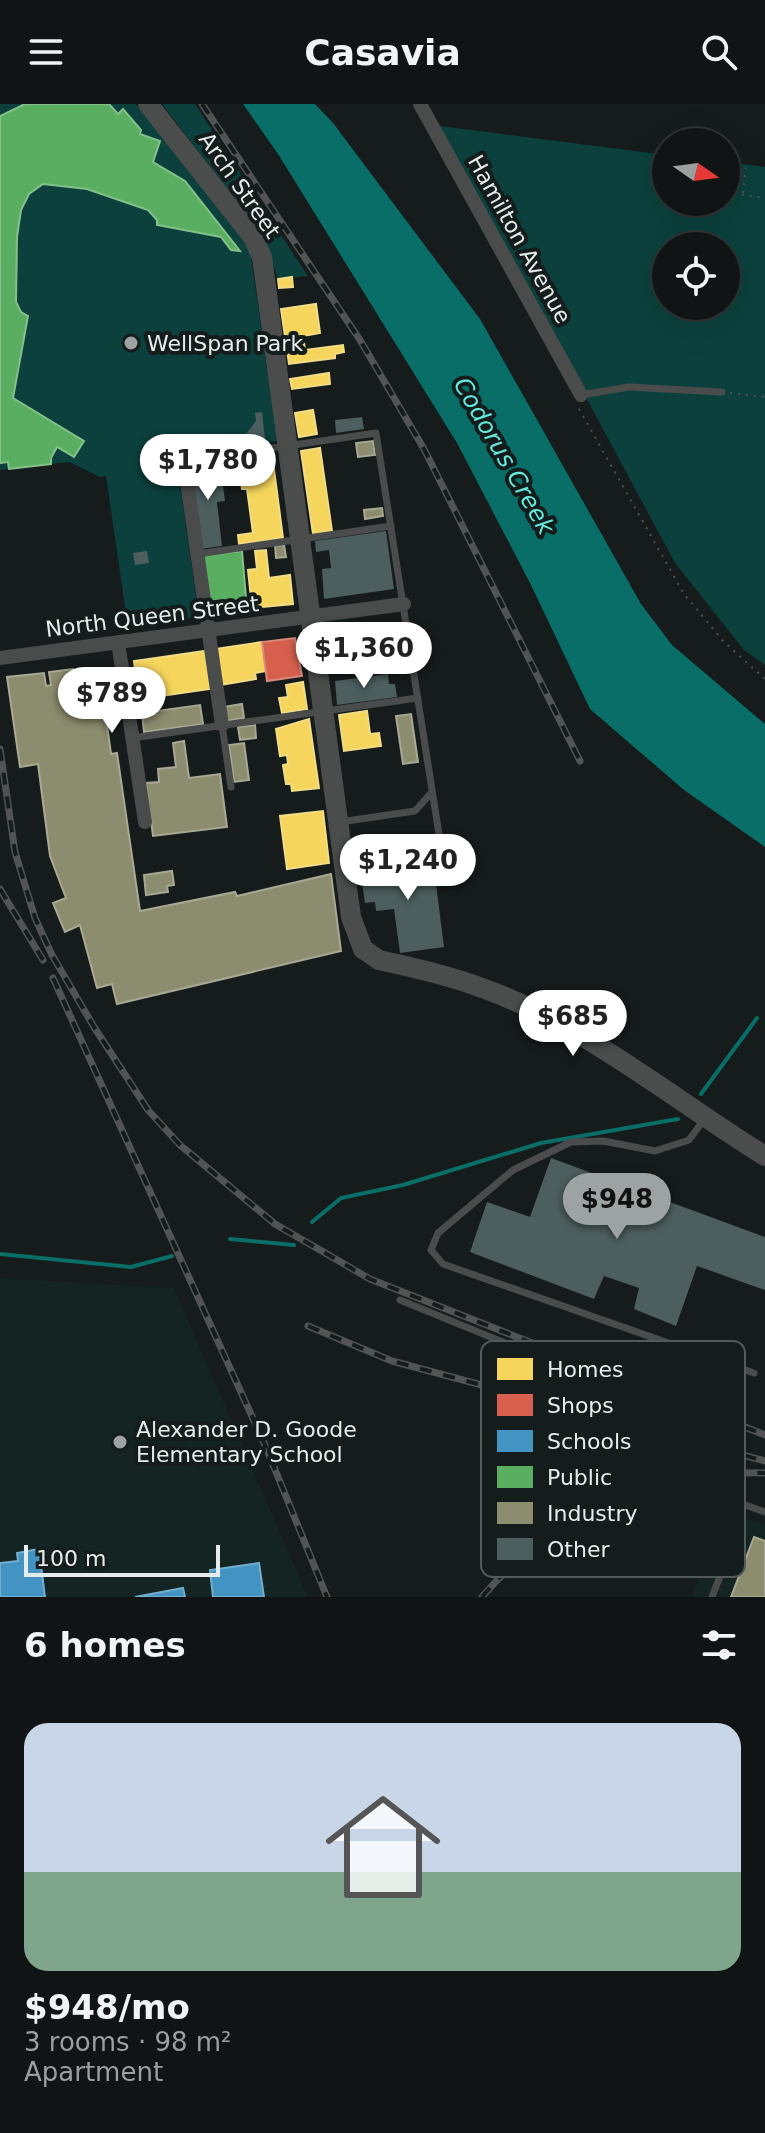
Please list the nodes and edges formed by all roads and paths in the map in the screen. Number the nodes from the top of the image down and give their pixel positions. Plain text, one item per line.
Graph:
1 (148, 104) edge
2 (420, 104) edge
3 (746, 165) dead end
4 (740, 194) edge
5 (743, 194) junction
6 (765, 198) edge
7 (722, 392) joint
8 (581, 395) joint
9 (765, 397) edge
10 (289, 445) junction
11 (184, 461) joint
12 (391, 526) junction
13 (299, 540) junction
14 (198, 554) junction
15 (668, 569) dead end
16 (404, 604) junction
17 (310, 617) junction
18 (206, 631) junction
19 (118, 642) junction
20 (0, 658) edge
21 (765, 679) edge
22 (418, 698) junction
23 (322, 711) junction
24 (222, 725) junction
25 (132, 738) junction
26 (231, 787) dead end
27 (432, 792) junction
28 (145, 822) dead end
29 (338, 823) junction
30 (344, 867) junction
31 (705, 1119) junction
32 (765, 1156) edge
33 (400, 1300) dead end
34 (500, 1341) edge
35 (663, 1341) edge
36 (745, 1370) edge
37 (754, 1373) dead end
38 (745, 1505) edge
39 (765, 1512) edge
40 (720, 1577) edge
41 (712, 1597) edge

1 - 10 street, Arch Street
2 - 8 street, Hamilton Avenue
3 - 5 path
4 - 5 path
5 - 6 path
7 - 8 lane
7 - 9 path
10 - 11 lane
10 - 12 lane
10 - 13 street, Arch Street
11 - 14 street
12 - 13 lane
12 - 16 lane
13 - 14 lane
13 - 17 street, Arch Street
14 - 18 street
15 - 21 path
16 - 17 street, North Queen Street
16 - 22 lane
17 - 18 street, North Queen Street
17 - 23 street, Arch Street
18 - 19 street, North Queen Street
18 - 24 street
19 - 20 street, North Queen Street
19 - 25 street
22 - 23 lane
22 - 27 lane
23 - 24 lane
23 - 29 street, Arch Street
24 - 25 lane
24 - 26 lane
25 - 28 street
27 - 29 lane
27 - 30 lane
29 - 30 street, Arch Street
30 - 31 street, Arch Street
31 - 32 street
31 - 35 lane
33 - 34 lane
36 - 37 lane
38 - 39 lane
40 - 41 lane

